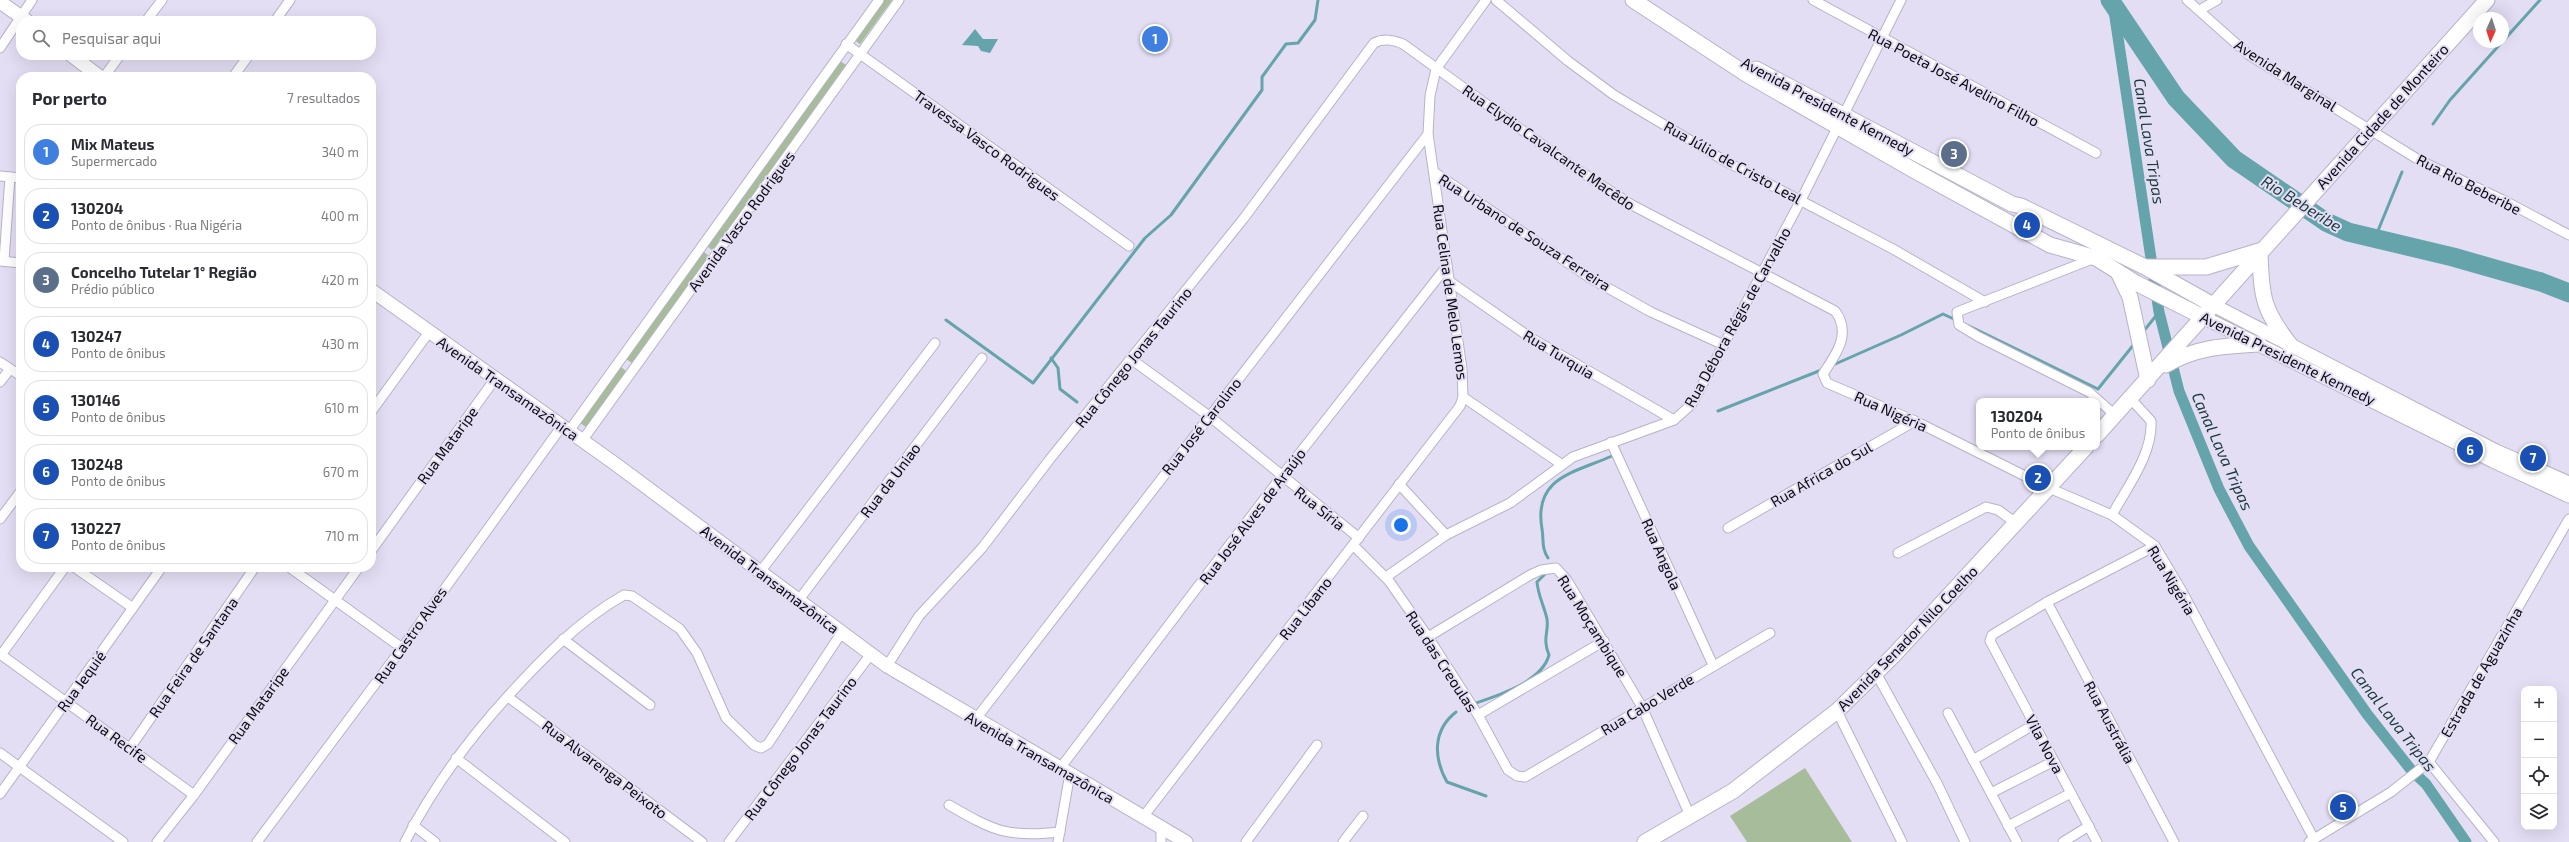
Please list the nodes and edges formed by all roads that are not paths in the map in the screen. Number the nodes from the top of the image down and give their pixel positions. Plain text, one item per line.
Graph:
1 (32, 0) edge
2 (162, 0) edge
3 (290, 0) edge
4 (879, 0) edge
5 (899, 0) edge
6 (1486, 0) edge
7 (1496, 0) edge
8 (1633, 0) edge
9 (1648, 0) edge
10 (1813, 0) edge
11 (1901, 0) edge
12 (2187, 0) edge
13 (2217, 0) edge
14 (2487, 0) edge
15 (0, 2) edge
16 (2203, 8) dead end
17 (20, 16) edge
18 (25, 16) edge
19 (150, 16) edge
20 (278, 16) edge
21 (16, 29) edge
22 (1881, 37) junction
23 (1374, 43) joint
24 (846, 44) junction
25 (0, 48) edge
26 (860, 54) junction
27 (78, 60) edge
28 (116, 60) edge
29 (246, 60) edge
30 (1436, 69) junction
31 (93, 72) edge
32 (108, 72) edge
33 (237, 72) edge
34 (1840, 122) junction
35 (2371, 129) junction
36 (1428, 134) junction
37 (2096, 153) dead end
38 (1434, 172) junction
39 (0, 176) edge
40 (10, 177) junction
41 (16, 178) edge
42 (1801, 200) junction
43 (2569, 235) edge
44 (1129, 246) dead end
45 (2096, 250) junction
46 (2260, 251) junction
47 (2, 261) edge
48 (16, 262) edge
49 (1447, 266) junction
50 (2116, 269) junction
51 (1762, 274) junction
52 (2168, 275) junction
53 (1449, 281) junction
54 (376, 294) edge
55 (1985, 302) junction
56 (2213, 305) junction
57 (2203, 317) junction
58 (430, 332) junction
59 (935, 343) dead end
60 (2259, 344) junction
61 (1724, 345) junction
62 (2292, 347) junction
63 (1836, 355) joint
64 (2175, 355) junction
65 (982, 358) dead end
66 (1131, 359) junction
67 (0, 362) edge
68 (618, 363) junction
69 (10, 369) junction
70 (631, 372) junction
71 (16, 373) edge
72 (2152, 374) junction
73 (495, 379) junction
74 (0, 382) edge
75 (1463, 397) junction
76 (2096, 398) edge
77 (2130, 398) junction
78 (2100, 402) edge
79 (376, 405) edge
80 (2115, 415) junction
81 (1209, 416) junction
82 (1674, 420) junction
83 (1915, 421) junction
84 (565, 429) junction
85 (2100, 432) edge
86 (582, 441) junction
87 (1611, 442) junction
88 (2083, 450) edge
89 (1561, 464) junction
90 (1282, 476) junction
91 (2569, 483) edge
92 (1399, 484) junction
93 (2049, 488) junction
94 (16, 496) edge
95 (2569, 496) edge
96 (3, 508) edge
97 (2112, 515) junction
98 (0, 519) edge
99 (2569, 519) edge
100 (2016, 523) junction
101 (1728, 528) dead end
102 (1446, 535) junction
103 (1356, 542) junction
104 (376, 544) edge
105 (2155, 546) junction
106 (1898, 553) dead end
107 (61, 572) edge
108 (81, 572) edge
109 (158, 572) edge
110 (252, 572) edge
111 (296, 572) edge
112 (355, 572) edge
113 (760, 572) junction
114 (1386, 577) junction
115 (335, 600) junction
116 (798, 601) junction
117 (2047, 602) junction
118 (133, 608) junction
119 (842, 632) junction
120 (1770, 633) dead end
121 (1428, 637) junction
122 (563, 639) junction
123 (1604, 641) junction
124 (402, 648) junction
125 (871, 654) junction
126 (0, 655) edge
127 (1713, 665) junction
128 (887, 666) junction
129 (1876, 673) junction
130 (508, 696) junction
131 (66, 701) junction
132 (650, 705) dead end
133 (1642, 708) junction
134 (1837, 711) junction
135 (1948, 713) dead end
136 (1478, 715) junction
137 (975, 720) junction
138 (2035, 724) junction
139 (1317, 745) dead end
140 (130, 748) junction
141 (0, 753) edge
142 (456, 758) junction
143 (1973, 760) junction
144 (2054, 760) junction
145 (2429, 762) junction
146 (20, 767) junction
147 (1066, 770) junction
148 (1525, 777) joint
149 (1991, 793) junction
150 (2071, 793) junction
151 (0, 794) edge
152 (194, 795) junction
153 (949, 805) dead end
154 (1363, 816) dead end
155 (1143, 817) junction
156 (1691, 818) junction
157 (413, 825) junction
158 (2008, 826) junction
159 (2089, 826) junction
160 (1161, 827) junction
161 (1060, 832) junction
162 (2312, 840) edge
163 (122, 842) edge
164 (157, 842) edge
165 (257, 842) edge
166 (405, 842) edge
167 (435, 842) edge
168 (565, 842) edge
169 (702, 842) edge
170 (729, 842) edge
171 (1058, 842) edge
172 (1161, 842) edge
173 (1186, 842) edge
174 (1246, 842) edge
175 (1343, 842) edge
176 (1645, 842) edge
177 (1902, 842) edge
178 (1965, 842) edge
179 (2017, 842) edge
180 (2062, 842) edge
181 (2097, 842) edge
182 (2174, 842) edge
183 (2494, 842) edge

1 - 18 street
2 - 19 street
3 - 20 street
4 - 24 street, Avenida Vasco Rodrigues
5 - 26 street, Avenida Vasco Rodrigues
6 - 30 street
7 - 42 street, Rua Júlio de Cristo Leal
8 - 34 main road, Avenida Presidente Kennedy
9 - 34 main road, Avenida Presidente Kennedy
10 - 22 street, Rua Poeta José Avelino Filho
11 - 22 street, Rua Débora Régis de Carvalho
12 - 35 street, Avenida Marginal
13 - 16 street
14 - 35 main road, Avenida Cidade de Monteiro
15 - 17 street
21 - 25 street
22 - 34 street, Rua Débora Régis de Carvalho
22 - 37 street, Rua Poeta José Avelino Filho
23 - 30 street, Rua Elydio Cavalcante Macêdo
23 - 66 street, Rua Cônego Jonas Taurino
24 - 26 street, Travessa Vasco Rodrigues
24 - 68 street, Avenida Vasco Rodrigues
26 - 44 street, Travessa Vasco Rodrigues
26 - 70 street, Avenida Vasco Rodrigues
27 - 31 street
28 - 32 street
29 - 33 street
30 - 36 street, Rua Celina de Melo Lemos
30 - 51 street, Rua Elydio Cavalcante Macêdo
34 - 42 street, Rua Débora Régis de Carvalho
34 - 45 main road, Avenida Presidente Kennedy
34 - 45 main road, Avenida Presidente Kennedy
35 - 43 street, Rua Rio Beberibe
35 - 46 main road, Avenida Cidade de Monteiro
36 - 38 street, Rua Celina de Melo Lemos
36 - 81 street, Rua José Carolino
38 - 49 street, Rua Celina de Melo Lemos
38 - 61 street, Rua Urbano de Souza Ferreira
39 - 40 street
40 - 41 street
40 - 47 street
42 - 51 street, Rua Débora Régis de Carvalho
42 - 55 street, Rua Júlio de Cristo Leal
45 - 50 main road, Avenida Presidente Kennedy
45 - 52 main road, Avenida Presidente Kennedy
45 - 55 street
46 - 52 main road
46 - 56 main road, Avenida Cidade de Monteiro
46 - 62 main road
47 - 48 street
49 - 53 street, Rua Celina de Melo Lemos
49 - 90 street, Rua José Alves de Araújo
50 - 57 main road, Avenida Presidente Kennedy
50 - 72 main road
51 - 61 street, Rua Débora Régis de Carvalho
51 - 63 street, Rua Elydio Cavalcante Macêdo
52 - 56 main road, Avenida Presidente Kennedy
53 - 75 street, Rua Celina de Melo Lemos
53 - 82 street, Rua Turquia
54 - 58 street, Avenida Transamazônica
55 - 76 street
56 - 57 main road
56 - 62 street, Avenida Presidente Kennedy
57 - 60 street, Avenida Presidente Kennedy
57 - 64 main road
58 - 73 street, Avenida Transamazônica
58 - 79 street
59 - 113 street
60 - 64 main road
60 - 95 street, Avenida Presidente Kennedy
61 - 82 street, Rua Débora Régis de Carvalho
62 - 91 street, Avenida Presidente Kennedy
63 - 83 street, Rua Nigéria
64 - 72 main road
65 - 116 street, Rua da Uniao
66 - 81 street, Rua Síria
66 - 128 street, Rua Cônego Jonas Taurino
67 - 69 street
68 - 70 street
68 - 84 street, Avenida Vasco Rodrigues
69 - 71 street
69 - 74 street
70 - 86 street, Avenida Vasco Rodrigues
72 - 77 main road
73 - 84 street, Avenida Transamazônica
73 - 104 street, Rua Mataripe
75 - 89 street
75 - 92 street, Rua Líbano
77 - 80 main road
77 - 97 street
78 - 80 street
80 - 85 main road
81 - 90 street, Rua Síria
81 - 137 street, Rua José Carolino
82 - 87 street, Rua Débora Régis de Carvalho
83 - 93 street, Rua Nigéria
83 - 101 street, Rua Africa do Sul
84 - 86 street, Avenida Transamazônica
84 - 124 street, Rua Castro Alves
86 - 113 street, Avenida Transamazônica
87 - 89 street, Rua Débora Régis de Carvalho
87 - 127 street, Rua Angola
88 - 93 main road, Avenida Senador Nilo Coelho
89 - 102 street, Rua Débora Régis de Carvalho
90 - 103 street, Rua Síria
90 - 147 street, Rua José Alves de Araújo
92 - 102 street
92 - 103 street, Rua Líbano
93 - 97 street, Rua Nigéria
93 - 100 main road, Avenida Senador Nilo Coelho
94 - 96 street
96 - 98 street
97 - 105 street, Rua Nigéria
99 - 145 street, Estrada de Aguazinha
100 - 106 street
100 - 129 main road, Avenida Senador Nilo Coelho
102 - 114 street, Rua Débora Régis de Carvalho
103 - 114 street, Rua das Creoulas
103 - 155 street, Rua Líbano
105 - 117 street
105 - 162 street, Rua Nigéria
107 - 126 street
108 - 118 street
109 - 118 street, Rua Jequié
110 - 140 street, Rua Feira de Santana
111 - 115 street
112 - 115 street, Rua Mataripe
113 - 116 street, Avenida Transamazônica
114 - 121 street, Rua das Creoulas
115 - 124 street
115 - 152 street, Rua Mataripe
116 - 119 street, Avenida Transamazônica
117 - 138 street, Vila Nova
117 - 182 street, Rua Austrália
118 - 131 street, Rua Jequié
119 - 122 street, Rua Cônego Jonas Taurino
119 - 125 street, Avenida Transamazônica
120 - 127 street, Rua Cabo Verde
121 - 123 street, Rua Moçambique
121 - 136 street, Rua das Creoulas
122 - 130 street
122 - 132 street
123 - 133 street, Rua Moçambique
123 - 136 street
124 - 165 street, Rua Castro Alves
125 - 128 street, Avenida Transamazônica
125 - 170 street, Rua Cônego Jonas Taurino
126 - 131 street, Rua Recife
127 - 133 street, Rua Cabo Verde
128 - 137 street, Avenida Transamazônica
129 - 134 main road, Avenida Senador Nilo Coelho
129 - 178 street
130 - 142 street
130 - 169 street, Rua Alvarenga Peixoto
131 - 140 street, Rua Recife
131 - 146 street, Rua Jequié
133 - 148 street, Rua Cabo Verde
133 - 156 street, Rua Moçambique
134 - 156 main road, Avenida Senador Nilo Coelho
134 - 177 street
135 - 143 street
136 - 148 street, Rua das Creoulas
137 - 147 street, Avenida Transamazônica
138 - 143 street
138 - 144 street, Vila Nova
139 - 174 street
140 - 152 street, Rua Recife
141 - 146 street
142 - 157 street
142 - 168 street
143 - 149 street
144 - 149 street
144 - 150 street, Vila Nova
145 - 162 street, Estrada de Aguazinha
145 - 183 street
146 - 151 street, Rua Jequié
146 - 163 street
147 - 155 street, Avenida Transamazônica
147 - 161 street, Rua José Alves de Araújo
149 - 158 street
150 - 158 street
150 - 159 street, Vila Nova
152 - 164 street, Rua Mataripe
153 - 161 street
154 - 175 street
155 - 160 street, Avenida Transamazônica
156 - 176 main road, Avenida Senador Nilo Coelho
157 - 166 street
157 - 167 street
158 - 179 street
159 - 180 street
159 - 181 street, Vila Nova
160 - 172 street
160 - 173 street, Avenida Transamazônica
161 - 171 street, Rua José Alves de Araújo

